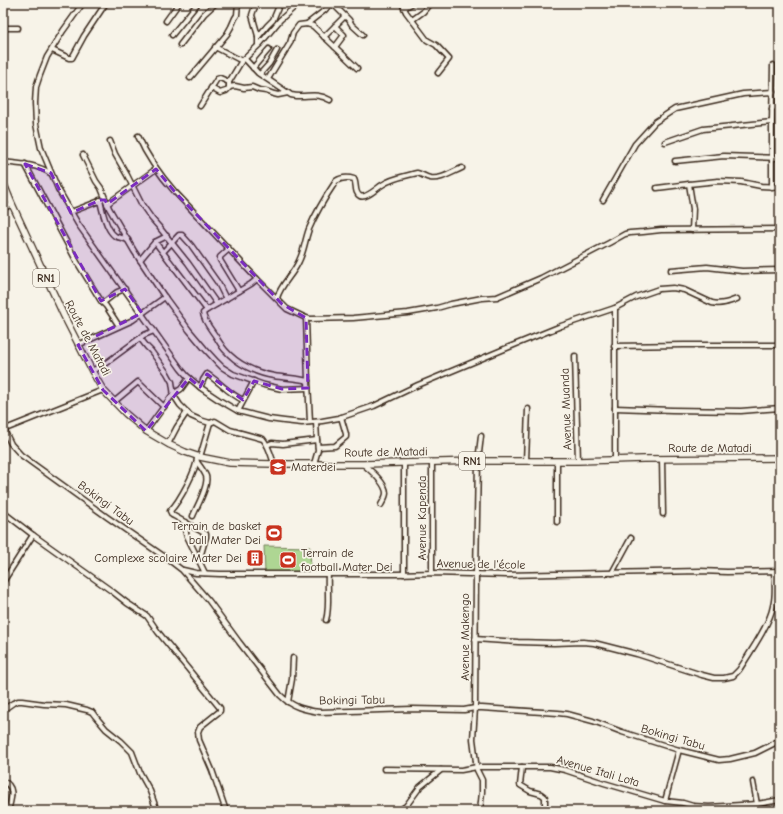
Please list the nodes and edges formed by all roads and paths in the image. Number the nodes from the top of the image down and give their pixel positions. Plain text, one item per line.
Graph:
1 (82, 3) edge
2 (106, 3) edge
3 (179, 3) edge
4 (198, 3) edge
5 (216, 3) edge
6 (238, 3) edge
7 (258, 3) edge
8 (282, 3) edge
9 (299, 3) edge
10 (332, 3) edge
11 (402, 3) edge
12 (413, 3) edge
13 (430, 3) edge
14 (404, 8) junction
15 (345, 16) junction
16 (412, 20) junction
17 (166, 21) dead end
18 (307, 24) junction
19 (335, 26) junction
20 (3, 28) edge
21 (18, 28) dead end
22 (172, 35) dead end
23 (363, 35) dead end
24 (324, 37) junction
25 (258, 38) junction
26 (180, 44) dead end
27 (258, 46) junction
28 (336, 47) junction
29 (215, 48) junction
30 (269, 49) dead end
31 (52, 50) junction
32 (277, 50) dead end
33 (243, 60) junction
34 (773, 65) dead end
35 (253, 68) junction
36 (357, 68) dead end
37 (438, 73) dead end
38 (260, 74) junction
39 (190, 78) dead end
40 (268, 79) junction
41 (229, 85) junction
42 (211, 88) junction
43 (773, 92) junction
44 (288, 93) junction
45 (330, 100) dead end
46 (772, 102) junction
47 (200, 106) dead end
48 (779, 106) edge
49 (772, 109) junction
50 (772, 122) junction
51 (138, 136) dead end
52 (110, 141) dead end
53 (665, 142) dead end
54 (82, 155) dead end
55 (772, 158) junction
56 (780, 158) edge
57 (675, 161) dead end
58 (3, 162) edge
59 (25, 164) junction
60 (462, 168) dead end
61 (156, 169) junction
62 (51, 173) junction
63 (3, 182) edge
64 (689, 184) junction
65 (133, 186) junction
66 (772, 187) junction
67 (780, 187) edge
68 (657, 188) dead end
69 (100, 200) junction
70 (603, 200) dead end
71 (106, 202) junction
72 (12, 204) junction
73 (3, 209) edge
74 (71, 212) junction
75 (780, 229) edge
76 (692, 230) junction
77 (166, 236) junction
78 (128, 240) junction
79 (155, 242) junction
80 (172, 242) junction
81 (229, 250) junction
82 (163, 252) junction
83 (140, 260) junction
84 (671, 270) dead end
85 (780, 270) edge
86 (257, 279) junction
87 (125, 289) junction
88 (239, 291) junction
89 (165, 297) junction
90 (277, 298) junction
91 (226, 299) junction
92 (737, 299) dead end
93 (103, 303) junction
94 (217, 304) junction
95 (615, 308) junction
96 (206, 310) junction
97 (143, 314) junction
98 (306, 318) junction
99 (119, 326) junction
100 (154, 330) junction
101 (140, 338) junction
102 (78, 345) junction
103 (780, 345) edge
104 (614, 346) junction
105 (575, 356) dead end
106 (92, 372) junction
107 (189, 378) junction
108 (254, 381) junction
109 (308, 381) junction
110 (200, 387) junction
111 (308, 388) junction
112 (103, 390) junction
113 (173, 394) junction
114 (243, 400) junction
115 (114, 402) junction
116 (164, 407) junction
117 (615, 408) junction
118 (780, 408) edge
119 (528, 409) dead end
120 (238, 411) junction
121 (187, 412) junction
122 (341, 417) junction
123 (310, 422) junction
124 (316, 422) junction
125 (210, 423) junction
126 (4, 430) edge
127 (146, 431) junction
128 (481, 436) dead end
129 (317, 440) junction
130 (168, 444) junction
131 (267, 445) junction
132 (318, 447) junction
133 (198, 458) junction
134 (780, 458) edge
135 (662, 459) junction
136 (615, 460) junction
137 (478, 461) junction
138 (526, 461) junction
139 (556, 461) junction
140 (578, 461) junction
141 (432, 462) junction
142 (404, 463) junction
143 (274, 464) junction
144 (314, 464) junction
145 (363, 464) junction
146 (381, 505) dead end
147 (3, 512) edge
148 (663, 514) dead end
149 (192, 516) dead end
150 (186, 522) junction
151 (557, 522) dead end
152 (34, 536) junction
153 (631, 538) dead end
154 (199, 561) junction
155 (182, 570) junction
156 (780, 571) edge
157 (774, 572) junction
158 (205, 573) junction
159 (432, 573) junction
160 (612, 573) junction
161 (328, 574) junction
162 (404, 574) junction
163 (476, 574) junction
164 (3, 582) edge
165 (326, 620) dead end
166 (475, 639) junction
167 (293, 658) dead end
168 (288, 702) junction
169 (475, 708) junction
170 (3, 710) edge
171 (780, 740) edge
172 (679, 750) junction
173 (477, 767) junction
174 (522, 767) junction
175 (384, 770) dead end
176 (441, 770) junction
177 (3, 781) edge
178 (753, 782) dead end
179 (780, 800) edge
180 (665, 801) junction
181 (757, 804) junction
182 (740, 805) junction
183 (8, 811) edge
184 (158, 811) edge
185 (226, 811) edge
186 (401, 811) edge
187 (480, 811) edge
188 (545, 811) edge
189 (740, 811) edge

1 - 31 street
2 - 31 street
3 - 17 street
4 - 22 street
5 - 26 street
6 - 29 street
7 - 25 street
8 - 25 street
9 - 27 street
10 - 15 street
10 - 18 street
11 - 14 street
12 - 14 street
13 - 16 street
14 - 16 street
15 - 19 street
15 - 23 street
16 - 37 street
18 - 24 street
18 - 40 street
19 - 24 street
19 - 28 street
20 - 21 street
24 - 28 street
25 - 27 street
27 - 33 street
28 - 36 street
29 - 33 street
29 - 39 street
30 - 35 street
31 - 62 street
32 - 38 street
33 - 35 street
33 - 41 street
34 - 43 street
35 - 38 street
38 - 40 street
40 - 44 street
41 - 42 street
41 - 42 street
41 - 44 street
42 - 47 street
43 - 46 street
43 - 70 street
44 - 45 street
46 - 48 street
46 - 49 street
48 - 49 street
49 - 50 street
50 - 53 street
50 - 55 street
51 - 61 street
52 - 65 street
54 - 71 street
55 - 56 street
55 - 57 street
55 - 66 street
58 - 59 street
59 - 62 street
59 - 93 street
60 - 90 street
61 - 65 street
61 - 81 street
62 - 74 street
63 - 72 highway, Route de Matadi / RN1
64 - 66 street
64 - 68 street
64 - 76 street
65 - 71 street
65 - 77 street
66 - 67 street
69 - 71 street
69 - 74 street
69 - 78 street
71 - 78 street
72 - 73 street
72 - 102 highway, Route de Matadi / RN1
74 - 87 street
75 - 76 street
76 - 98 street
77 - 79 street
77 - 80 street
78 - 83 street
79 - 82 street
79 - 83 street
80 - 82 street
80 - 91 street
80 - 94 street
81 - 86 street
81 - 88 street
82 - 96 street
83 - 89 street
84 - 85 street
86 - 88 street
86 - 90 street
87 - 93 street
87 - 97 street
88 - 91 street
89 - 97 street
89 - 108 street
90 - 98 street
91 - 94 street
92 - 95 street
93 - 99 street
94 - 96 street
95 - 104 street
95 - 122 street
96 - 109 street
97 - 99 street
97 - 100 street
98 - 109 street
99 - 102 street
100 - 101 street
100 - 107 street
101 - 106 street
101 - 113 street
102 - 106 highway, Route de Matadi / RN1
103 - 104 street
104 - 117 street
105 - 140 street, Avenue Muanda
106 - 112 highway, Route de Matadi / RN1
107 - 110 street
107 - 113 street
108 - 111 street
108 - 114 street
109 - 111 street
110 - 114 street
110 - 120 street
111 - 123 street
112 - 115 highway, Route de Matadi / RN1
112 - 126 street
113 - 116 street
113 - 121 street
114 - 120 street
115 - 116 street
115 - 127 highway, Route de Matadi / RN1
116 - 127 street
117 - 118 street
117 - 136 street
119 - 138 street
120 - 123 street
121 - 125 street
121 - 130 street
122 - 124 street
122 - 132 street
123 - 124 street
124 - 129 street
125 - 131 street
125 - 133 street
126 - 155 street, Bokingi Tabu
127 - 130 highway, Route de Matadi / RN1
128 - 137 street, Avenue Makengo
129 - 131 street
129 - 132 street
130 - 133 highway, Route de Matadi / RN1
131 - 143 street
132 - 144 street
133 - 143 highway, Route de Matadi / RN1
133 - 149 street
133 - 150 street
134 - 135 highway, Route de Matadi / RN1
135 - 136 highway, Route de Matadi / RN1
135 - 148 street
136 - 140 highway, Route de Matadi / RN1
137 - 138 highway, Route de Matadi / RN1
137 - 141 highway, Route de Matadi / RN1
137 - 163 street, Avenue Makengo
138 - 139 highway, Route de Matadi / RN1
139 - 140 highway, Route de Matadi / RN1
139 - 151 street
141 - 142 highway, Route de Matadi / RN1
141 - 159 street, Avenue Kapenda
142 - 145 highway, Route de Matadi / RN1
142 - 162 street
143 - 144 highway, Route de Matadi / RN1
144 - 145 highway, Route de Matadi / RN1
145 - 146 street
147 - 152 street
150 - 154 street
150 - 154 street
152 - 164 street
152 - 185 street
153 - 160 street
154 - 158 street
155 - 158 street, Avenue de l'école
155 - 168 street, Bokingi Tabu
156 - 157 street, Avenue de l'école
157 - 160 street, Avenue de l'école
157 - 166 street
158 - 161 street, Avenue de l'école
159 - 162 street, Avenue de l'école
159 - 163 street, Avenue de l'école
160 - 163 street, Avenue de l'école
161 - 162 street, Avenue de l'école
161 - 165 street
163 - 166 street, Avenue Makengo
166 - 169 street, Avenue Makengo
167 - 168 street
168 - 169 street, Bokingi Tabu
169 - 172 street, Bokingi Tabu
169 - 173 street, Avenue Makengo
170 - 184 street
171 - 172 street, Bokingi Tabu
172 - 180 street
173 - 174 street, Avenue Itali Lota
173 - 176 street, Avenue Itali Lota
173 - 187 street, Avenue Makengo
174 - 180 street, Avenue Itali Lota
174 - 188 street
175 - 176 street, Avenue Itali Lota
176 - 186 street
177 - 183 street
178 - 181 street
179 - 181 street, Avenue Itali Lota
180 - 182 street, Avenue Itali Lota
181 - 182 street, Avenue Itali Lota
182 - 189 street

